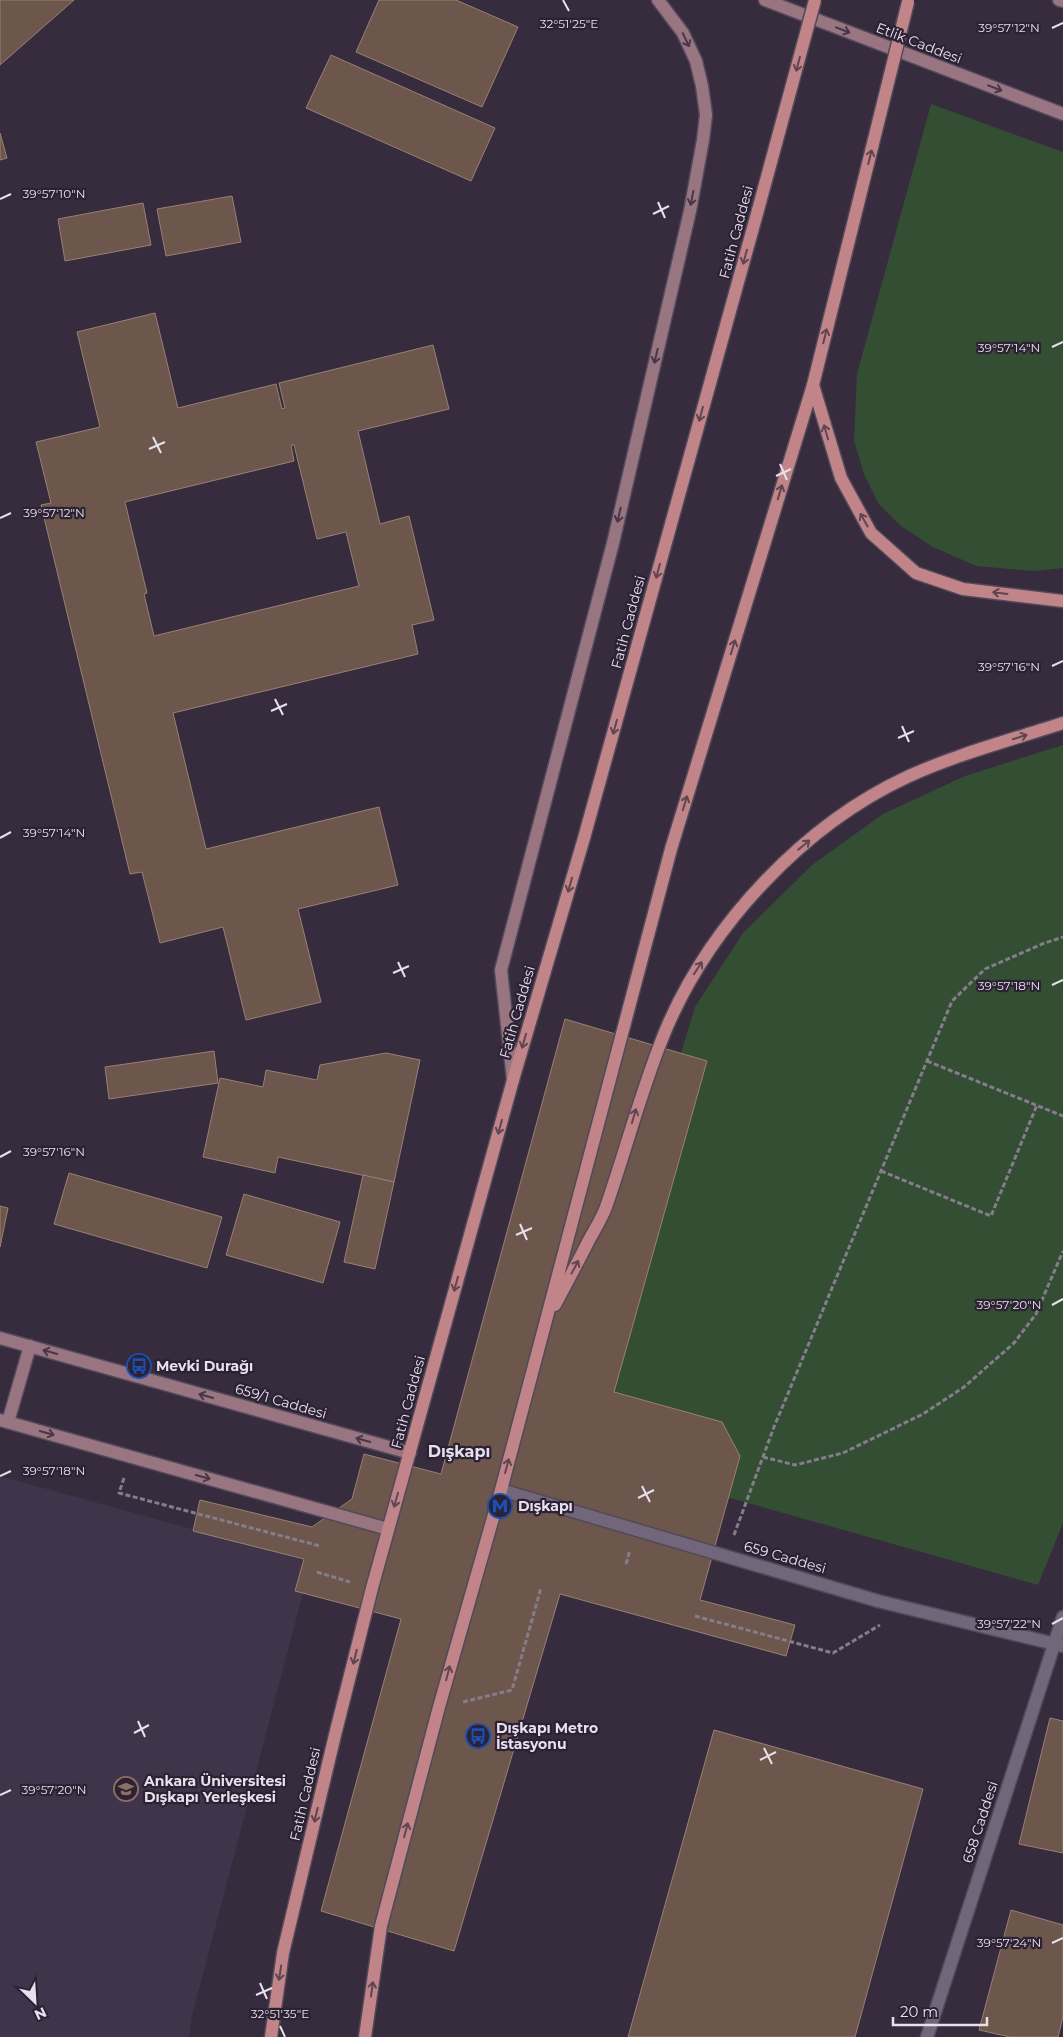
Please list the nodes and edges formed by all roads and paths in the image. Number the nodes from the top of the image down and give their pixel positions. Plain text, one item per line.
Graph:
1 (658, 0) edge
2 (765, 0) edge
3 (815, 0) edge
4 (1059, 0) edge
5 (908, 1) edge
6 (1063, 1) edge
7 (1063, 114) edge
8 (813, 385) junction
9 (1063, 595) edge
10 (1049, 598) junction
11 (1063, 600) edge
12 (1063, 723) edge
13 (1063, 937) edge
14 (927, 1061) junction
15 (513, 1080) junction
16 (1037, 1106) junction
17 (1063, 1116) edge
18 (881, 1171) junction
19 (1063, 1251) edge
20 (544, 1326) junction
21 (0, 1338) edge
22 (30, 1346) junction
23 (4, 1421) edge
24 (410, 1453) junction
25 (763, 1456) junction
26 (132, 1457) junction
27 (500, 1490) junction
28 (388, 1529) junction
29 (320, 1546) dead end
30 (726, 1556) junction
31 (317, 1572) dead end
32 (372, 1588) junction
33 (541, 1588) dead end
34 (908, 1608) junction
35 (695, 1616) dead end
36 (1063, 1617) edge
37 (1058, 1645) edge
38 (439, 1707) junction
39 (271, 2037) edge
40 (365, 2037) edge
41 (927, 2037) edge

1 -> 15 main road
2 -> 7 main road, Etlik Caddesi
3 -> 15 main road, Fatih Caddesi, bridge
4 - 6 main road
8 -> 5 main road, bridge
10 -> 8 main road
20 -> 8 main road
9 - 10 main road
10 - 11 main road
20 -> 12 main road
13 - 14 path
14 - 16 path
14 - 18 path
15 -> 24 main road, Fatih Caddesi
16 - 17 path
16 - 18 path
18 - 25 path
19 - 25 path
27 -> 20 main road
21 - 22 main road, 659/1 Caddesi
22 - 23 main road
24 -> 22 main road, 659/1 Caddesi
23 -> 26 main road
24 -> 28 main road, Fatih Caddesi
25 - 30 path
26 -> 28 main road
26 - 29 path
27 - 30 street, 659 Caddesi
38 -> 27 main road
28 - 32 main road, Fatih Caddesi
30 - 34 street, 659 Caddesi
31 - 32 path
32 -> 39 main road, Fatih Caddesi
33 - 38 path
34 - 35 path
34 - 37 street, 659 Caddesi
36 - 37 street, 658 Caddesi
37 - 41 street, 658 Caddesi
40 -> 38 main road

